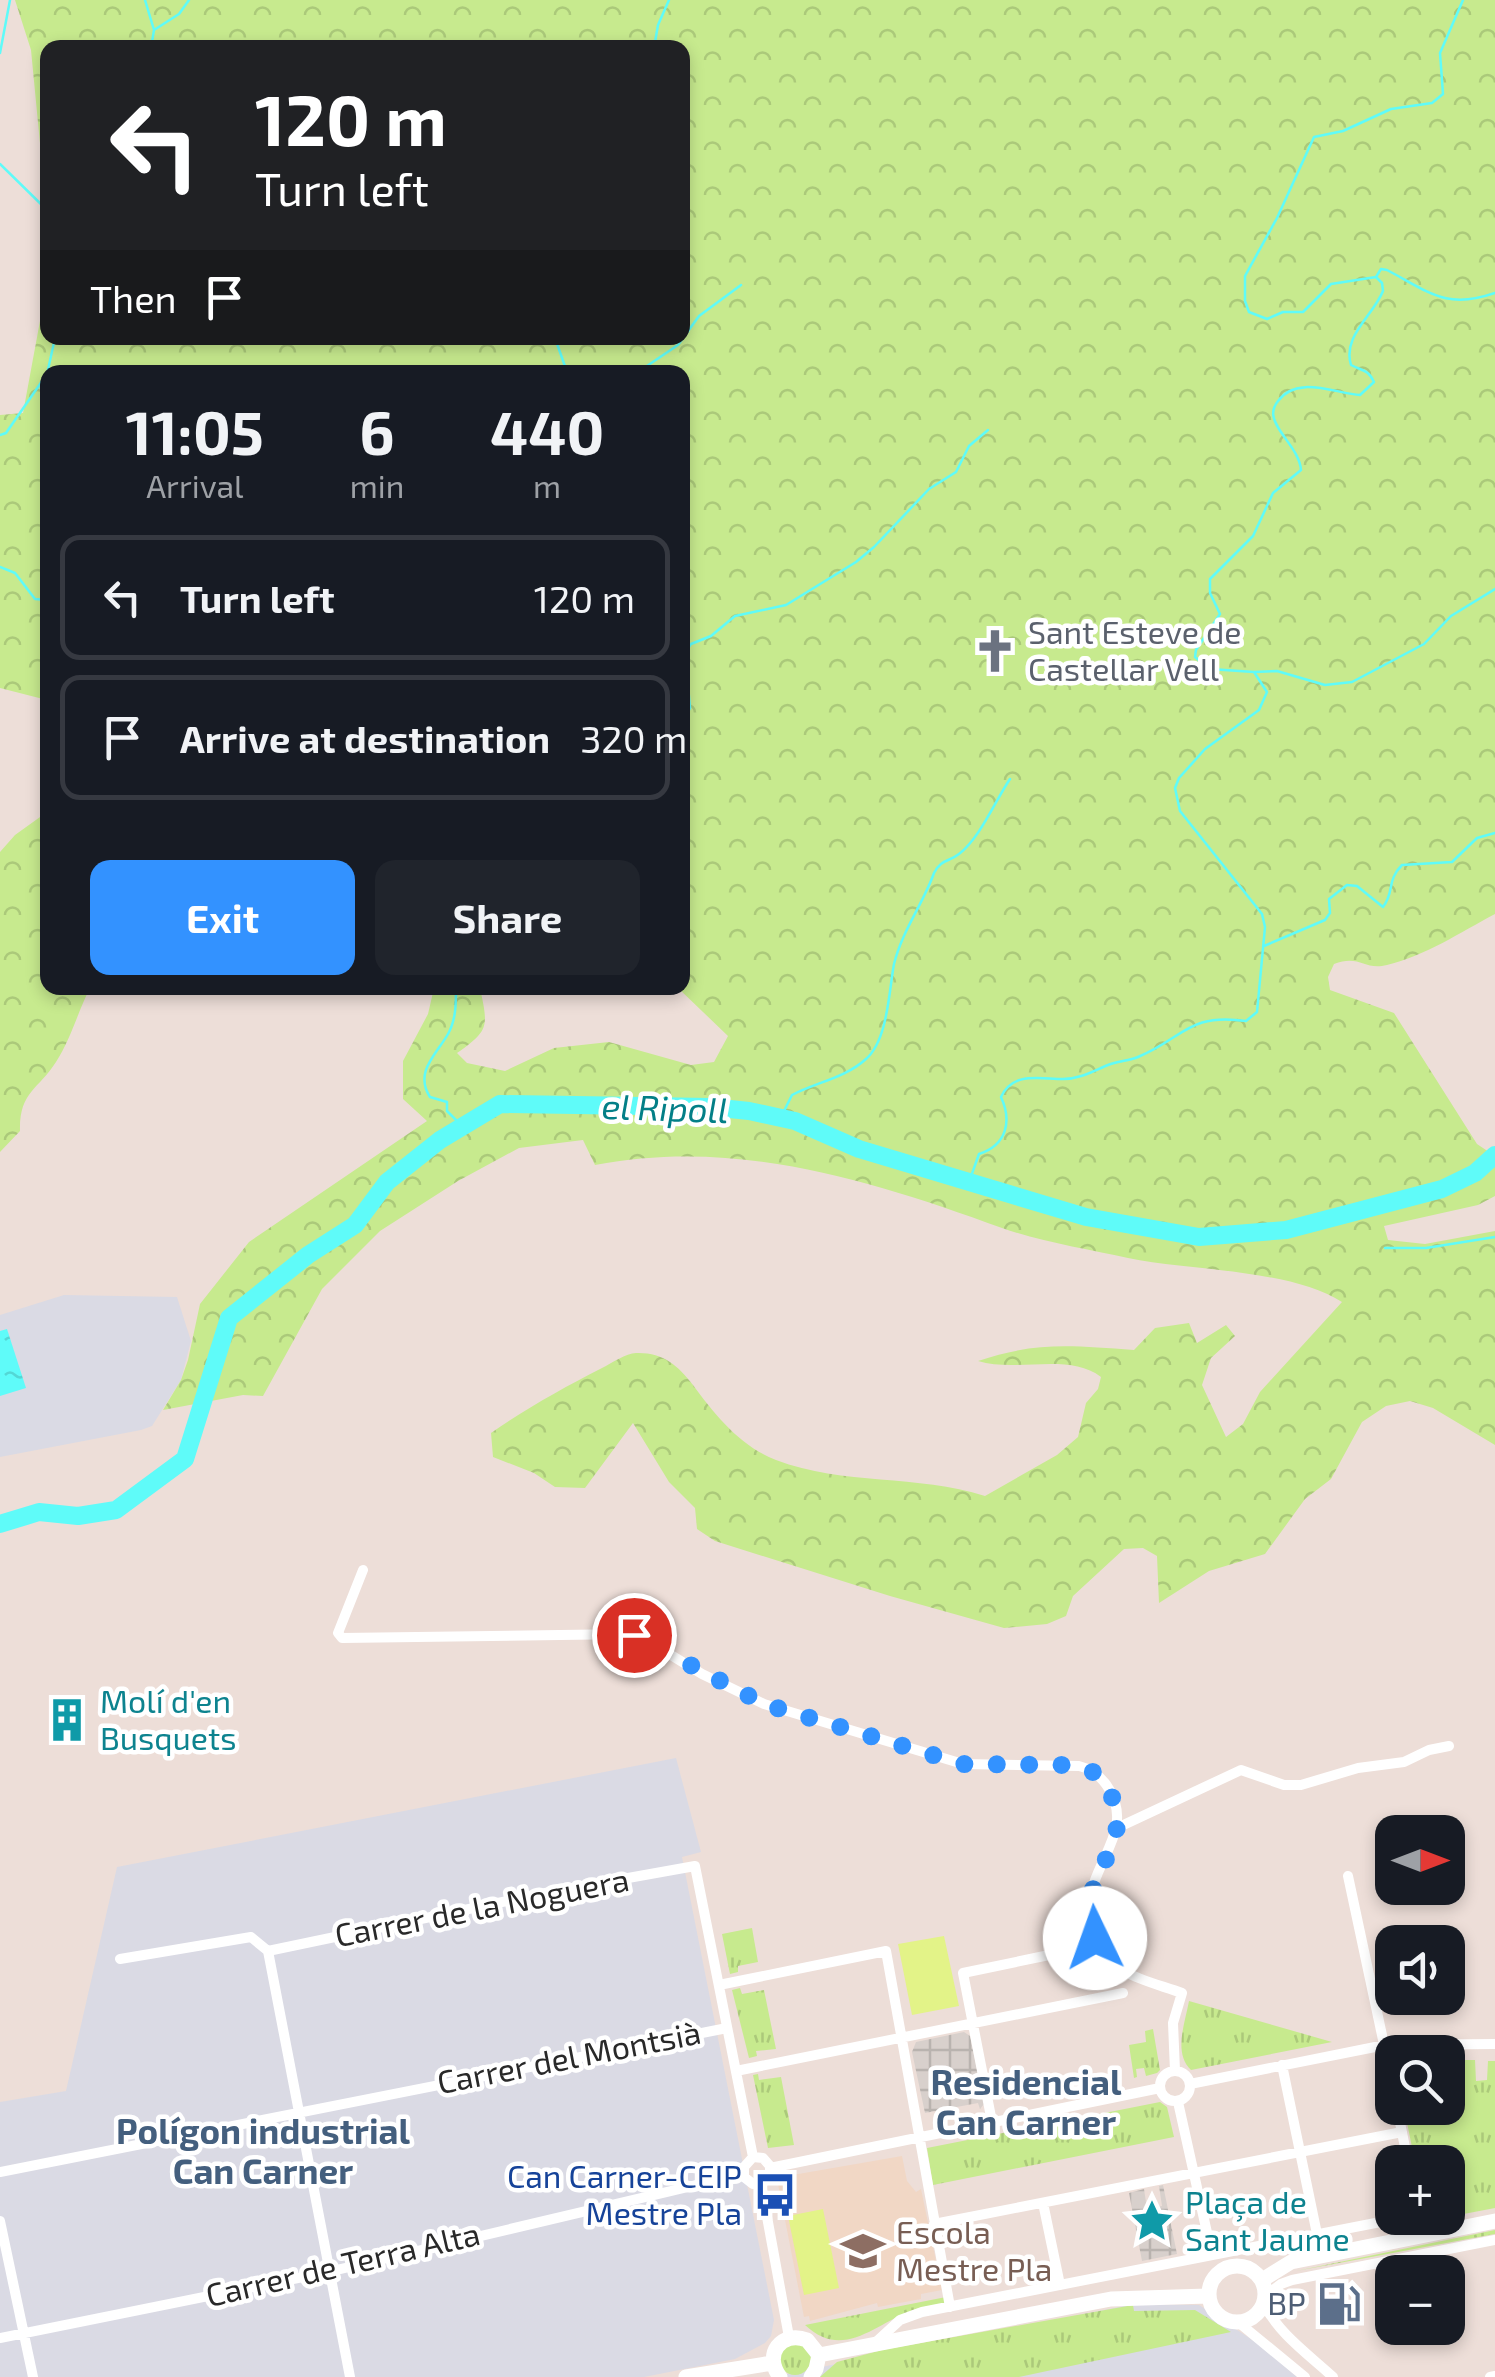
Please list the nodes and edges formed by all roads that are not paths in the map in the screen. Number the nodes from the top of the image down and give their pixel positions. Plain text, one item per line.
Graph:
1 (363, 1570) dead end
2 (1448, 1746) dead end
3 (1117, 1828) junction
4 (1348, 1876) dead end
5 (1078, 1948) dead end
6 (268, 1951) junction
7 (120, 1959) dead end
8 (719, 1986) junction
9 (1123, 1993) dead end
10 (973, 2021) junction
11 (727, 2028) junction
12 (1384, 2035) edge
13 (901, 2036) junction
14 (1465, 2044) edge
15 (1495, 2044) edge
16 (1375, 2047) edge
17 (1282, 2065) junction
18 (736, 2070) junction
19 (1174, 2071) junction
20 (1190, 2084) junction
21 (1160, 2088) junction
22 (1178, 2102) junction
23 (298, 2111) junction
24 (992, 2122) junction
25 (1401, 2125) edge
26 (1402, 2132) junction
27 (918, 2138) junction
28 (1405, 2145) edge
29 (1299, 2153) junction
30 (753, 2158) junction
31 (770, 2168) junction
32 (0, 2172) edge
33 (1196, 2172) junction
34 (744, 2174) junction
35 (760, 2184) junction
36 (1044, 2204) junction
37 (1495, 2221) edge
38 (0, 2222) edge
39 (1375, 2223) edge
40 (934, 2224) junction
41 (1317, 2234) junction
42 (1495, 2240) edge
43 (1212, 2255) junction
44 (328, 2272) junction
45 (1060, 2285) junction
46 (1264, 2293) junction
47 (1208, 2296) junction
48 (950, 2307) junction
49 (1238, 2322) junction
50 (25, 2332) junction
51 (789, 2337) junction
52 (0, 2338) edge
53 (875, 2343) junction
54 (819, 2355) junction
55 (776, 2370) edge
56 (34, 2377) edge
57 (350, 2377) edge
58 (686, 2377) edge
59 (810, 2377) edge
60 (1305, 2377) edge
61 (1333, 2377) edge

1 - 3 street
2 - 3 street
3 - 19 street
4 - 12 street
5 - 10 street
6 - 7 street
6 - 8 street, Carrer de la Noguera
6 - 23 street
8 - 11 street
8 - 13 street
9 - 10 street
10 - 13 street
10 - 24 street
11 - 18 street
11 - 23 street, Carrer del Montsià
13 - 18 street
13 - 27 street
14 - 15 street
16 - 17 street
17 - 20 street
17 - 29 street
18 - 30 street
19 - 20 street
19 - 21 street
20 - 22 street
21 - 22 street
21 - 24 street
22 - 33 street
23 - 32 street, Carrer del Montsià
23 - 44 street
24 - 27 street
25 - 26 street
26 - 28 street
26 - 29 street
27 - 31 street
27 - 40 street
29 - 33 street
29 - 41 street
30 - 31 street
30 - 34 street
31 - 35 street
33 - 36 street
33 - 43 street
34 - 35 street
34 - 44 street, Carrer de Terra Alta
35 - 51 street
36 - 40 street
36 - 45 street
37 - 46 street
38 - 50 street
39 - 41 street
40 - 48 street
41 - 43 street
42 - 46 street
43 - 45 street
44 - 50 street, Carrer de Terra Alta
44 - 57 street
45 - 48 street
46 - 47 street
46 - 49 street
46 - 61 street
47 - 49 street
47 - 53 street
48 - 53 street
49 - 60 street
50 - 52 street, Carrer de Terra Alta
50 - 56 street
51 - 54 street
51 - 55 street
53 - 54 street
54 - 59 street
55 - 58 street

